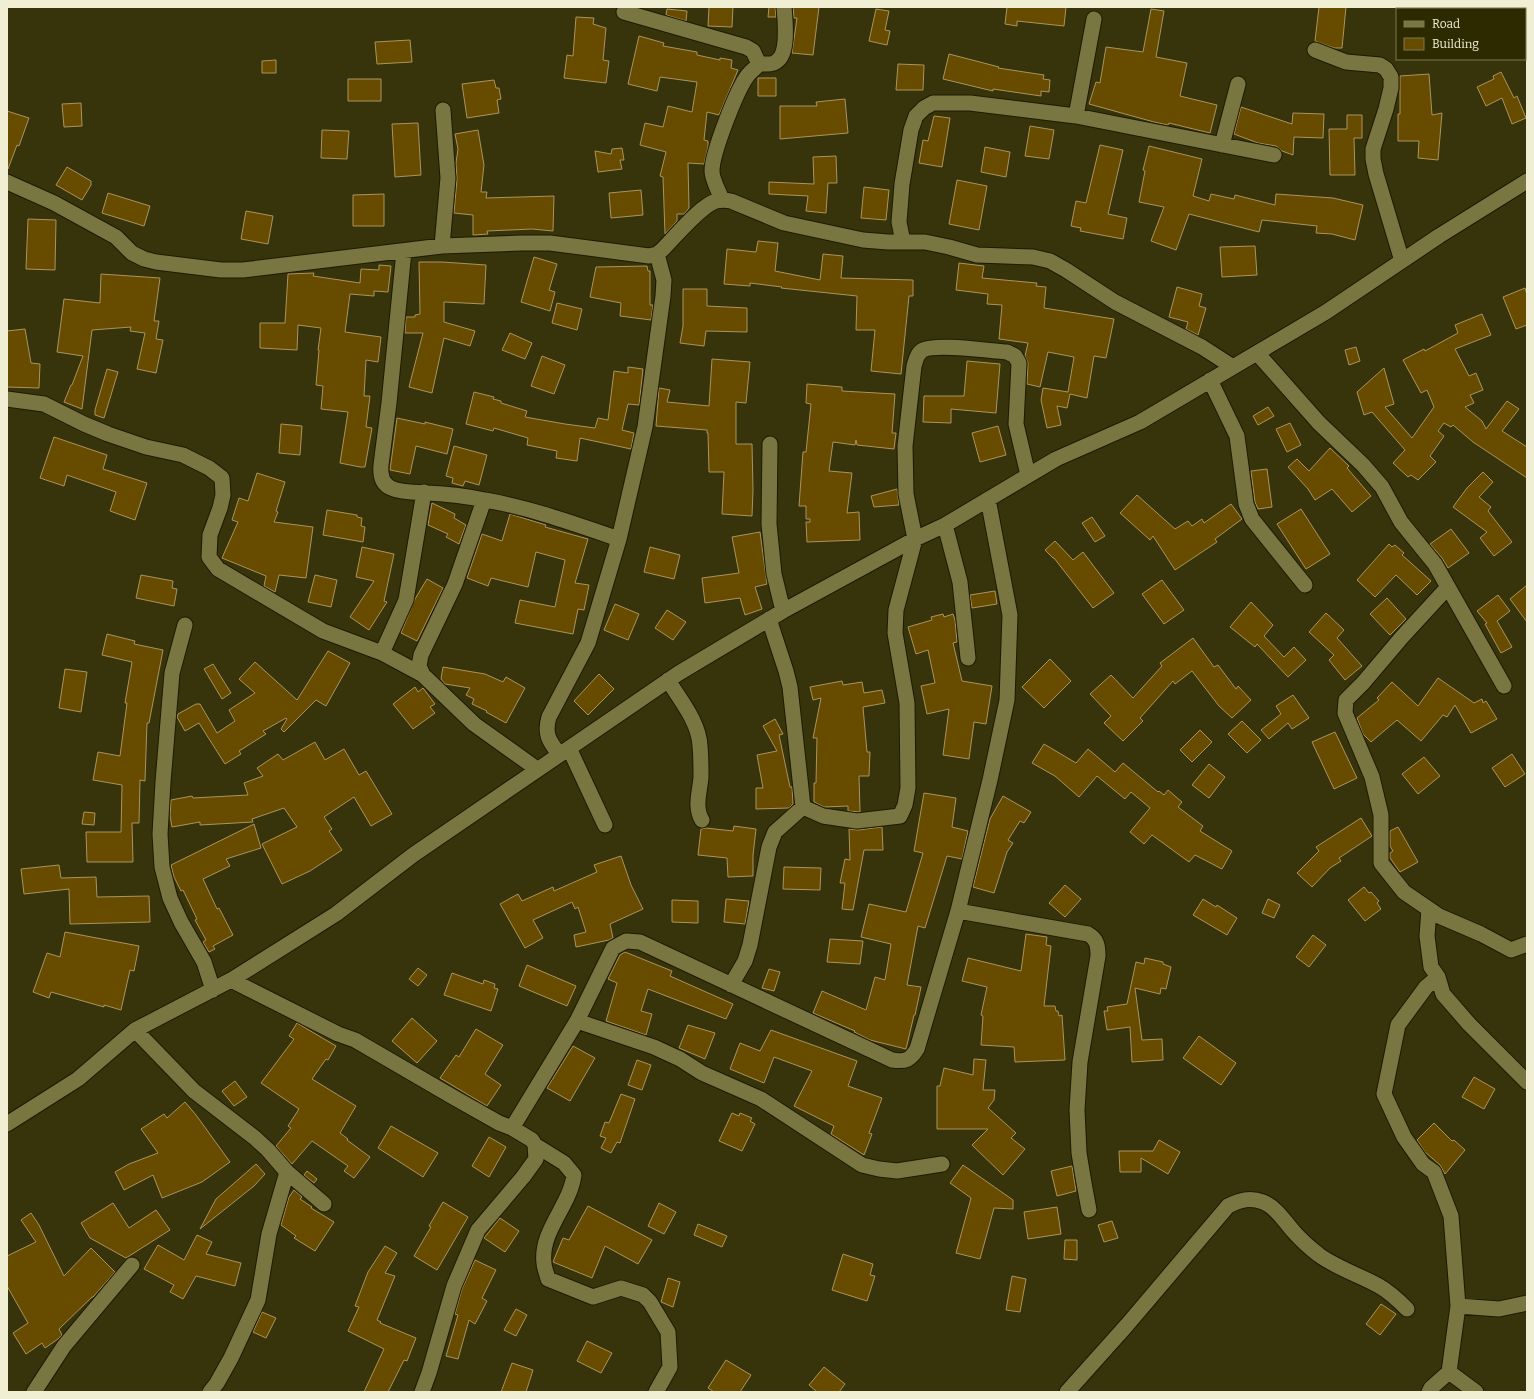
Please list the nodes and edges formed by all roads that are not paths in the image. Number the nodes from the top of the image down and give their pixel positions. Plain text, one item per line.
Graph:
1 (784, 7) edge
2 (624, 12) dead end
3 (1094, 19) dead end
4 (1315, 50) dead end
5 (759, 64) junction
6 (1238, 84) dead end
7 (443, 110) dead end
8 (1076, 116) junction
9 (1222, 144) junction
10 (1274, 155) dead end
11 (1527, 181) edge
12 (7, 182) edge
13 (722, 200) junction
14 (903, 242) junction
15 (442, 246) junction
16 (404, 250) junction
17 (657, 254) junction
18 (1402, 261) junction
19 (1257, 353) junction
20 (1233, 367) junction
21 (1210, 380) junction
22 (7, 399) edge
23 (770, 444) dead end
24 (1028, 475) junction
25 (424, 492) junction
26 (988, 499) junction
27 (484, 500) junction
28 (945, 525) junction
29 (619, 539) junction
30 (915, 539) junction
31 (1305, 585) dead end
32 (1448, 587) junction
33 (783, 611) junction
34 (769, 619) junction
35 (185, 625) dead end
36 (382, 653) junction
37 (968, 658) dead end
38 (423, 675) junction
39 (668, 680) junction
40 (1504, 686) dead end
41 (564, 751) junction
42 (537, 769) junction
43 (803, 807) junction
44 (702, 820) dead end
45 (605, 825) dead end
46 (1429, 909) junction
47 (958, 911) junction
48 (1527, 944) edge
49 (1438, 977) junction
50 (231, 980) junction
51 (731, 985) junction
52 (213, 990) junction
53 (577, 1020) junction
54 (135, 1030) junction
55 (1527, 1082) edge
56 (7, 1124) edge
57 (512, 1128) junction
58 (535, 1145) junction
59 (942, 1164) dead end
60 (287, 1172) junction
61 (324, 1204) dead end
62 (1090, 1210) dead end
63 (132, 1265) dead end
64 (1527, 1303) edge
65 (1458, 1306) junction
66 (1407, 1309) dead end
67 (1450, 1372) junction
68 (34, 1392) edge
69 (210, 1392) edge
70 (422, 1392) edge
71 (656, 1392) edge
72 (1068, 1392) edge
73 (1430, 1392) edge
74 (1476, 1392) edge

1 - 5 street
2 - 5 street
3 - 8 street
4 - 18 street
5 - 13 street
6 - 9 street
7 - 15 street
8 - 9 street
8 - 14 street
9 - 10 street
11 - 18 street
12 - 16 street
13 - 14 street
13 - 17 street
14 - 20 street
15 - 16 street
15 - 17 street
16 - 25 street
17 - 29 street
18 - 19 street
19 - 20 street
19 - 32 street
20 - 21 street
21 - 24 street
21 - 31 street
22 - 36 street
23 - 33 street
24 - 26 street
24 - 30 street
25 - 27 street
25 - 36 street
26 - 28 street
26 - 47 street
27 - 29 street
27 - 38 street
28 - 30 street
28 - 37 street
29 - 41 street
30 - 33 street
30 - 43 street
32 - 40 street
32 - 46 street
33 - 34 street
34 - 39 street
34 - 43 street
35 - 52 street
36 - 38 street
38 - 42 street
39 - 41 street
39 - 44 street
41 - 42 street
41 - 45 street
42 - 50 street
43 - 51 street
46 - 48 street
46 - 49 street
47 - 51 street
47 - 62 street
49 - 55 street
49 - 65 street
50 - 52 street
50 - 57 street
51 - 53 street
52 - 54 street
53 - 57 street
53 - 59 street
54 - 56 street
54 - 60 street
57 - 58 street
58 - 70 street
58 - 71 street
60 - 61 street
60 - 69 street
63 - 68 street
64 - 65 street
65 - 67 street
66 - 72 street
67 - 73 street
67 - 74 street

